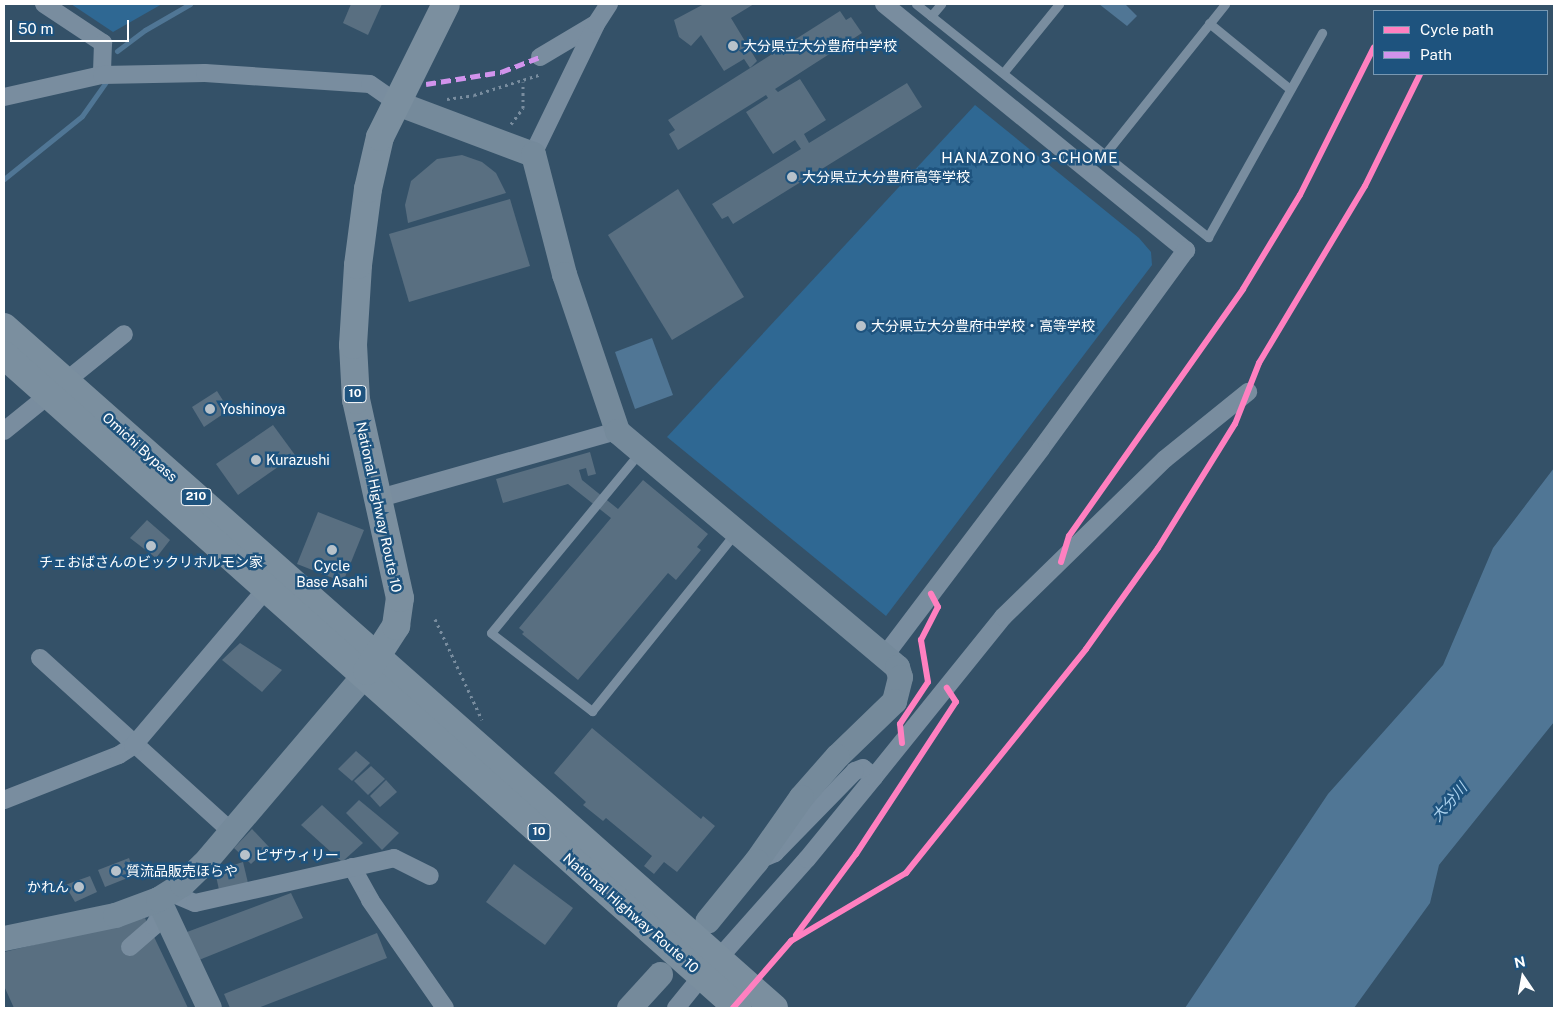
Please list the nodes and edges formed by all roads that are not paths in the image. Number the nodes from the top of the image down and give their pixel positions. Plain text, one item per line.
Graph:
1 (44, 4) edge
2 (446, 4) edge
3 (609, 4) edge
4 (884, 4) edge
5 (916, 4) edge
6 (941, 4) edge
7 (1059, 4) edge
8 (1225, 4) edge
9 (931, 16) junction
10 (596, 24) junction
11 (1209, 24) junction
12 (1322, 33) dead end
13 (540, 57) dead end
14 (1003, 73) junction
15 (102, 75) junction
16 (1290, 89) junction
17 (4, 97) edge
18 (397, 102) junction
19 (532, 154) junction
20 (1105, 154) junction
21 (4, 327) edge
22 (124, 334) dead end
23 (4, 355) edge
24 (55, 387) junction
25 (1248, 392) dead end
26 (4, 431) edge
27 (616, 431) junction
28 (641, 452) junction
29 (387, 496) junction
30 (736, 530) junction
31 (266, 589) junction
32 (886, 654) junction
33 (40, 658) dead end
34 (376, 667) junction
35 (133, 746) junction
36 (874, 777) junction
37 (4, 800) edge
38 (232, 831) junction
39 (756, 861) junction
40 (352, 867) junction
41 (430, 876) dead end
42 (163, 900) junction
43 (707, 921) dead end
44 (4, 938) edge
45 (130, 947) dead end
46 (717, 973) junction
47 (660, 974) dead end
48 (209, 1008) edge
49 (445, 1008) edge
50 (629, 1008) edge
51 (676, 1008) edge
52 (738, 1008) edge
53 (774, 1008) edge

1 - 15 street
2 - 18 highway, National Highway Route 10 / 10
3 - 10 street
4 - 32 street
5 - 9 lane
6 - 9 lane
7 - 14 lane
8 - 11 lane
9 - 14 lane
10 - 13 street
10 - 19 street
11 - 16 lane
11 - 20 lane
12 - 16 lane
14 - 20 lane
15 - 17 street
15 - 18 street
16 - 20 lane
18 - 19 street
18 - 29 highway, National Highway Route 10 / 10
18 - 34 highway, National Highway Route 10 / 10
19 - 27 street
21 - 24 highway, Omichi Bypass / 210
22 - 24 street
23 - 24 highway, Omichi Bypass / 210
24 - 26 street
24 - 31 highway, Omichi Bypass / 210
24 - 34 highway, Omichi Bypass / 210
25 - 36 street
27 - 28 street
27 - 29 street
28 - 30 street
28 - 30 lane
29 - 34 highway, National Highway Route 10 / 10
30 - 32 street
31 - 34 highway, Omichi Bypass / 210
31 - 35 street
32 - 39 street
33 - 35 street
34 - 38 street
34 - 46 highway, National Highway Route 10 / 10
35 - 37 street
35 - 38 street
36 - 39 street
36 - 46 street
38 - 42 street
39 - 43 street
40 - 41 street
40 - 42 street
40 - 49 street
42 - 44 street
42 - 45 street
42 - 48 street
46 - 51 street
46 - 52 highway, National Highway Route 10 / 10
46 - 53 highway, National Highway Route 10 / 10
47 - 50 street

